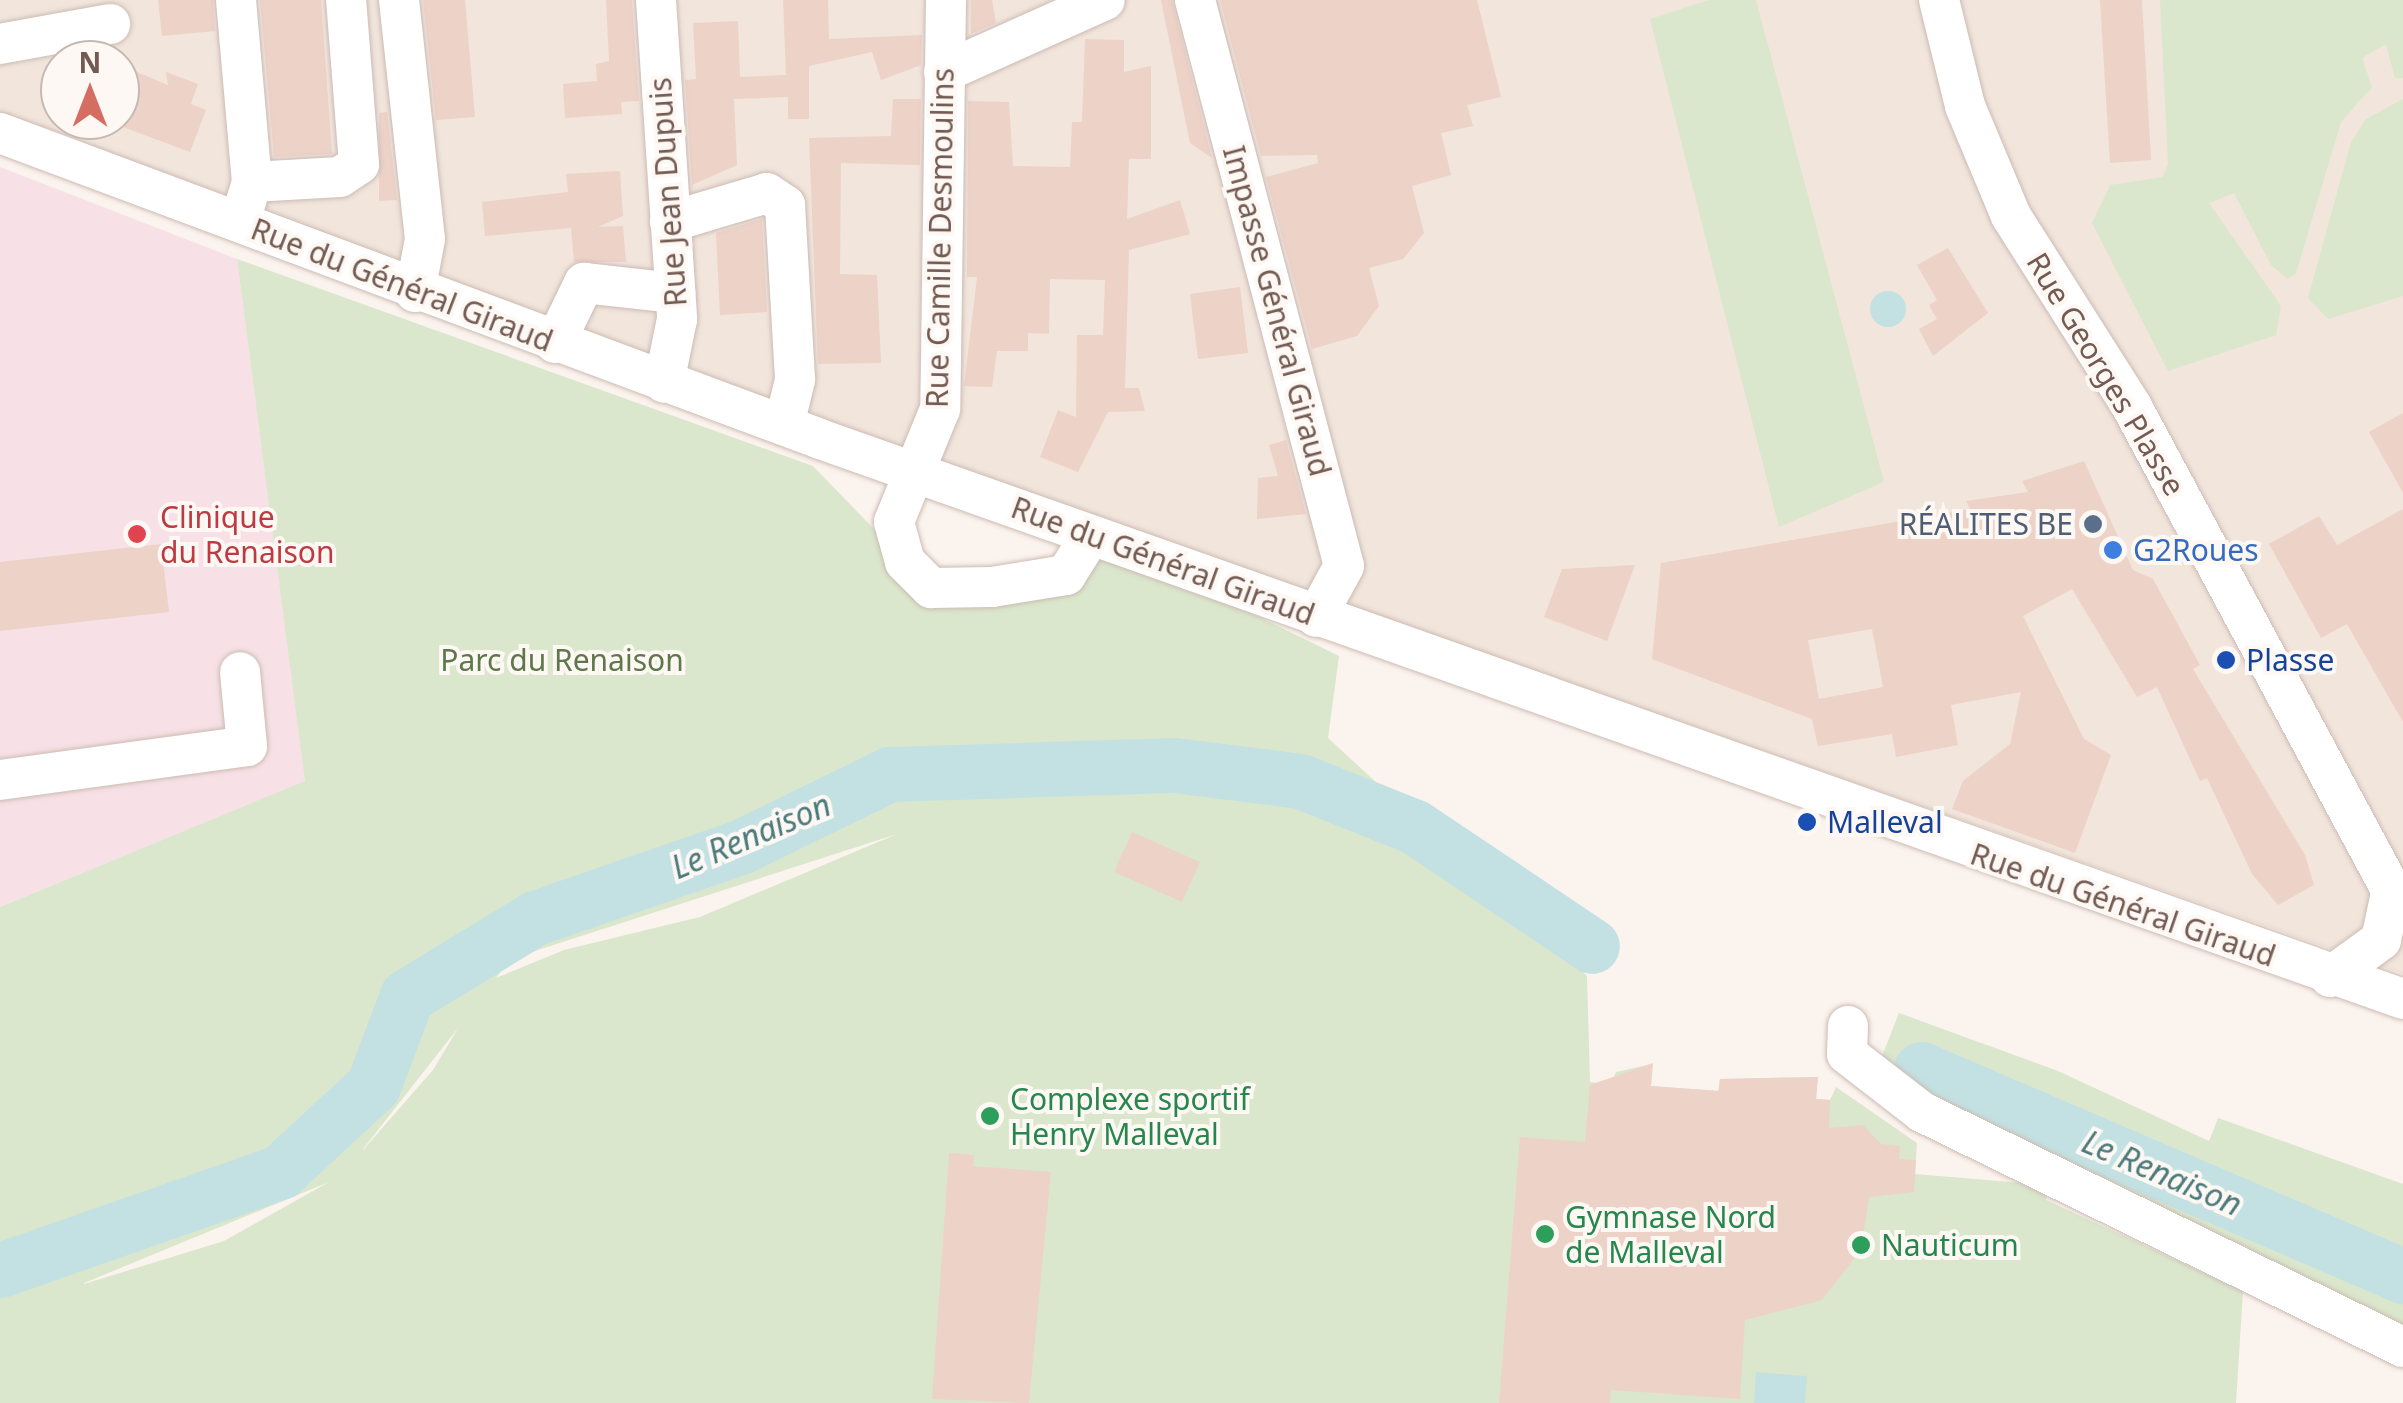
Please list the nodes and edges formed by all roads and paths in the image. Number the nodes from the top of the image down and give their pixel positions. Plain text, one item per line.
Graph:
1 (236, 0) edge
2 (346, 0) edge
3 (398, 0) edge
4 (656, 0) edge
5 (946, 0) edge
6 (1105, 0) edge
7 (1195, 0) edge
8 (1939, 0) edge
9 (110, 24) dead end
10 (0, 44) edge
11 (944, 72) junction
12 (0, 133) edge
13 (252, 182) junction
14 (670, 222) junction
15 (240, 223) junction
16 (416, 292) junction
17 (676, 294) junction
18 (556, 343) junction
19 (664, 383) junction
20 (784, 425) junction
21 (918, 472) junction
22 (1090, 535) junction
23 (1316, 617) junction
24 (240, 672) dead end
25 (0, 780) edge
26 (2399, 908) edge
27 (2330, 977) junction
28 (2403, 999) edge
29 (2403, 1018) edge
30 (1848, 1026) dead end
31 (2403, 1347) edge

1 - 13 street
2 - 13 street
3 - 16 street
4 - 14 street, Rue Jean Dupuis
5 - 11 street, Rue Camille Desmoulins
6 - 11 street
7 - 23 street, Impasse Général Giraud
8 - 26 street, Rue Georges Plasse
9 - 10 street
11 - 21 street, Rue Camille Desmoulins
12 - 15 street, Rue du Général Giraud
13 - 15 street
14 - 17 street, Rue Jean Dupuis
14 - 20 street
15 - 16 street, Rue du Général Giraud
16 - 18 street, Rue du Général Giraud
17 - 18 street
17 - 19 street, Rue Jean Dupuis
18 - 19 street, Rue du Général Giraud
19 - 20 street, Rue du Général Giraud
20 - 21 street, Rue du Général Giraud
21 - 22 street, Rue du Général Giraud
21 - 22 street, Rue Camille Desmoulins
22 - 23 street, Rue du Général Giraud
23 - 27 street, Rue du Général Giraud
24 - 25 street
26 - 27 street, Rue Georges Plasse
27 - 28 street, Rue du Général Giraud
27 - 29 street, Rue du Général Giraud
30 - 31 street

